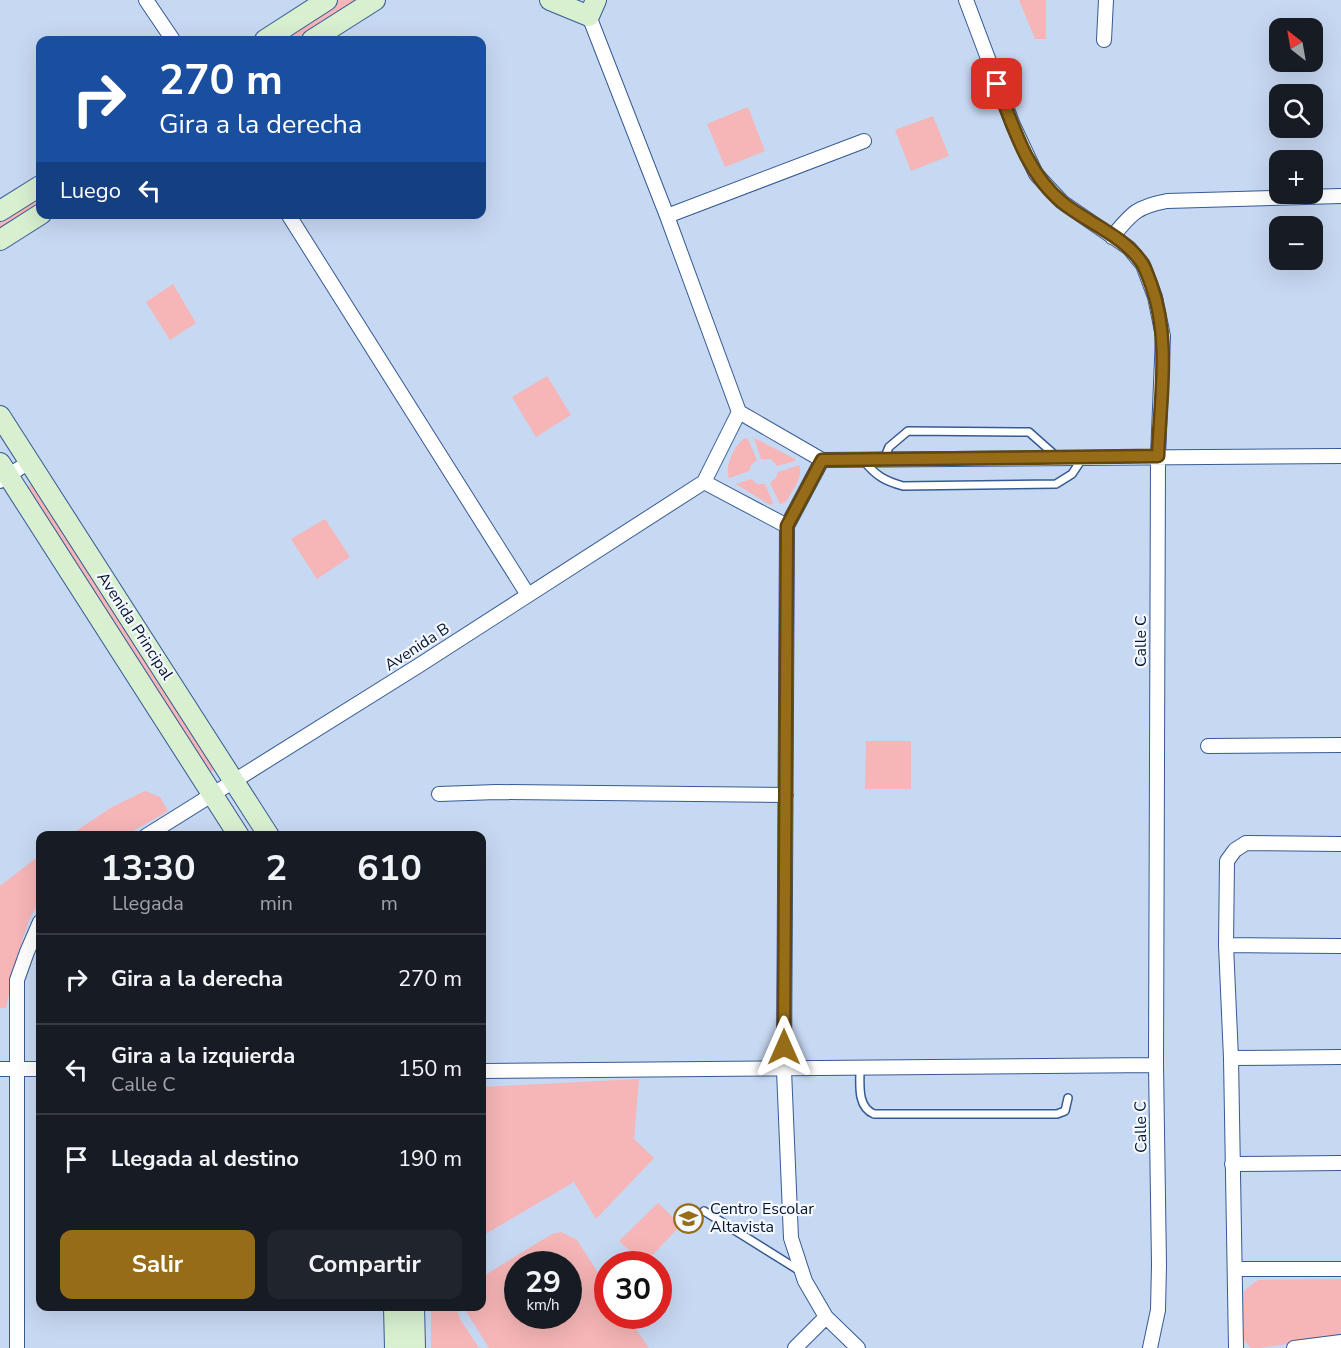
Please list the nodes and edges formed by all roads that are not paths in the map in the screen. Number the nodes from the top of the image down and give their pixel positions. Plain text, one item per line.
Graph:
1 (146, 0) edge
2 (327, 0) edge
3 (375, 0) edge
4 (550, 0) edge
5 (966, 0) edge
6 (1106, 0) edge
7 (593, 8) edge
8 (169, 36) edge
9 (271, 36) edge
10 (318, 36) edge
11 (1104, 40) dead end
12 (864, 141) dead end
13 (36, 188) edge
14 (1341, 196) edge
15 (0, 211) edge
16 (667, 216) junction
17 (36, 217) edge
18 (291, 219) edge
19 (1112, 237) junction
20 (0, 240) edge
21 (739, 412) junction
22 (0, 417) edge
23 (1158, 456) junction
24 (1341, 456) edge
25 (1058, 458) junction
26 (1083, 458) junction
27 (863, 459) junction
28 (884, 459) junction
29 (822, 460) junction
30 (29, 462) junction
31 (3, 474) edge
32 (704, 482) junction
33 (787, 526) junction
34 (528, 595) junction
35 (1341, 745) edge
36 (1208, 746) dead end
37 (235, 781) junction
38 (439, 794) dead end
39 (211, 795) junction
40 (786, 795) junction
41 (154, 831) edge
42 (236, 831) edge
43 (266, 831) edge
44 (1341, 844) edge
45 (36, 931) edge
46 (1226, 945) junction
47 (1341, 946) edge
48 (1341, 1057) edge
49 (1231, 1058) junction
50 (1156, 1065) junction
51 (0, 1069) edge
52 (17, 1069) junction
53 (36, 1069) edge
54 (860, 1069) junction
55 (784, 1070) junction
56 (486, 1071) edge
57 (1068, 1098) dead end
58 (1341, 1163) edge
59 (1232, 1164) junction
60 (704, 1211) dead end
61 (1234, 1269) junction
62 (1341, 1269) edge
63 (802, 1273) junction
64 (394, 1311) edge
65 (414, 1311) edge
66 (826, 1317) junction
67 (1336, 1344) edge
68 (16, 1348) edge
69 (395, 1348) edge
70 (415, 1348) edge
71 (795, 1348) edge
72 (858, 1348) edge
73 (1150, 1348) edge
74 (1236, 1348) edge
75 (1294, 1348) edge

1 - 8 street
2 - 9 street
3 - 10 street
4 - 7 street
5 - 19 street, Calle C
6 - 11 street
7 - 16 street
12 - 16 street
13 - 15 street
14 - 19 street
16 - 21 street
17 - 20 street
18 - 34 street
19 - 23 street, Calle C
21 - 29 street
21 - 32 street
22 - 30 street, Avenida Principal
23 - 24 street
23 - 26 street
23 - 50 street, Calle C
25 - 26 street
25 - 28 street
25 - 28 lane
26 - 27 lane
27 - 28 street
27 - 29 street
29 - 33 street
30 - 31 street
30 - 37 street, Avenida Principal
31 - 39 street, Avenida Principal
32 - 33 street
32 - 34 street, Avenida B
33 - 40 street
34 - 37 street, Avenida B
35 - 36 street
37 - 39 street, Avenida B
37 - 43 street, Avenida Principal
38 - 40 street
39 - 41 street, Avenida B
39 - 42 street, Avenida Principal
40 - 55 street
44 - 46 street
45 - 52 street
46 - 47 street
46 - 49 street
48 - 49 street
49 - 59 street
50 - 54 street
50 - 73 street, Calle C
51 - 52 street
52 - 53 street
52 - 68 street
54 - 55 street
54 - 57 lane
55 - 56 street
55 - 63 street
58 - 59 street
59 - 61 street
60 - 63 lane
61 - 62 street
61 - 74 street
63 - 66 street
64 - 69 street
65 - 70 street
66 - 71 street
66 - 72 street
67 - 75 street

